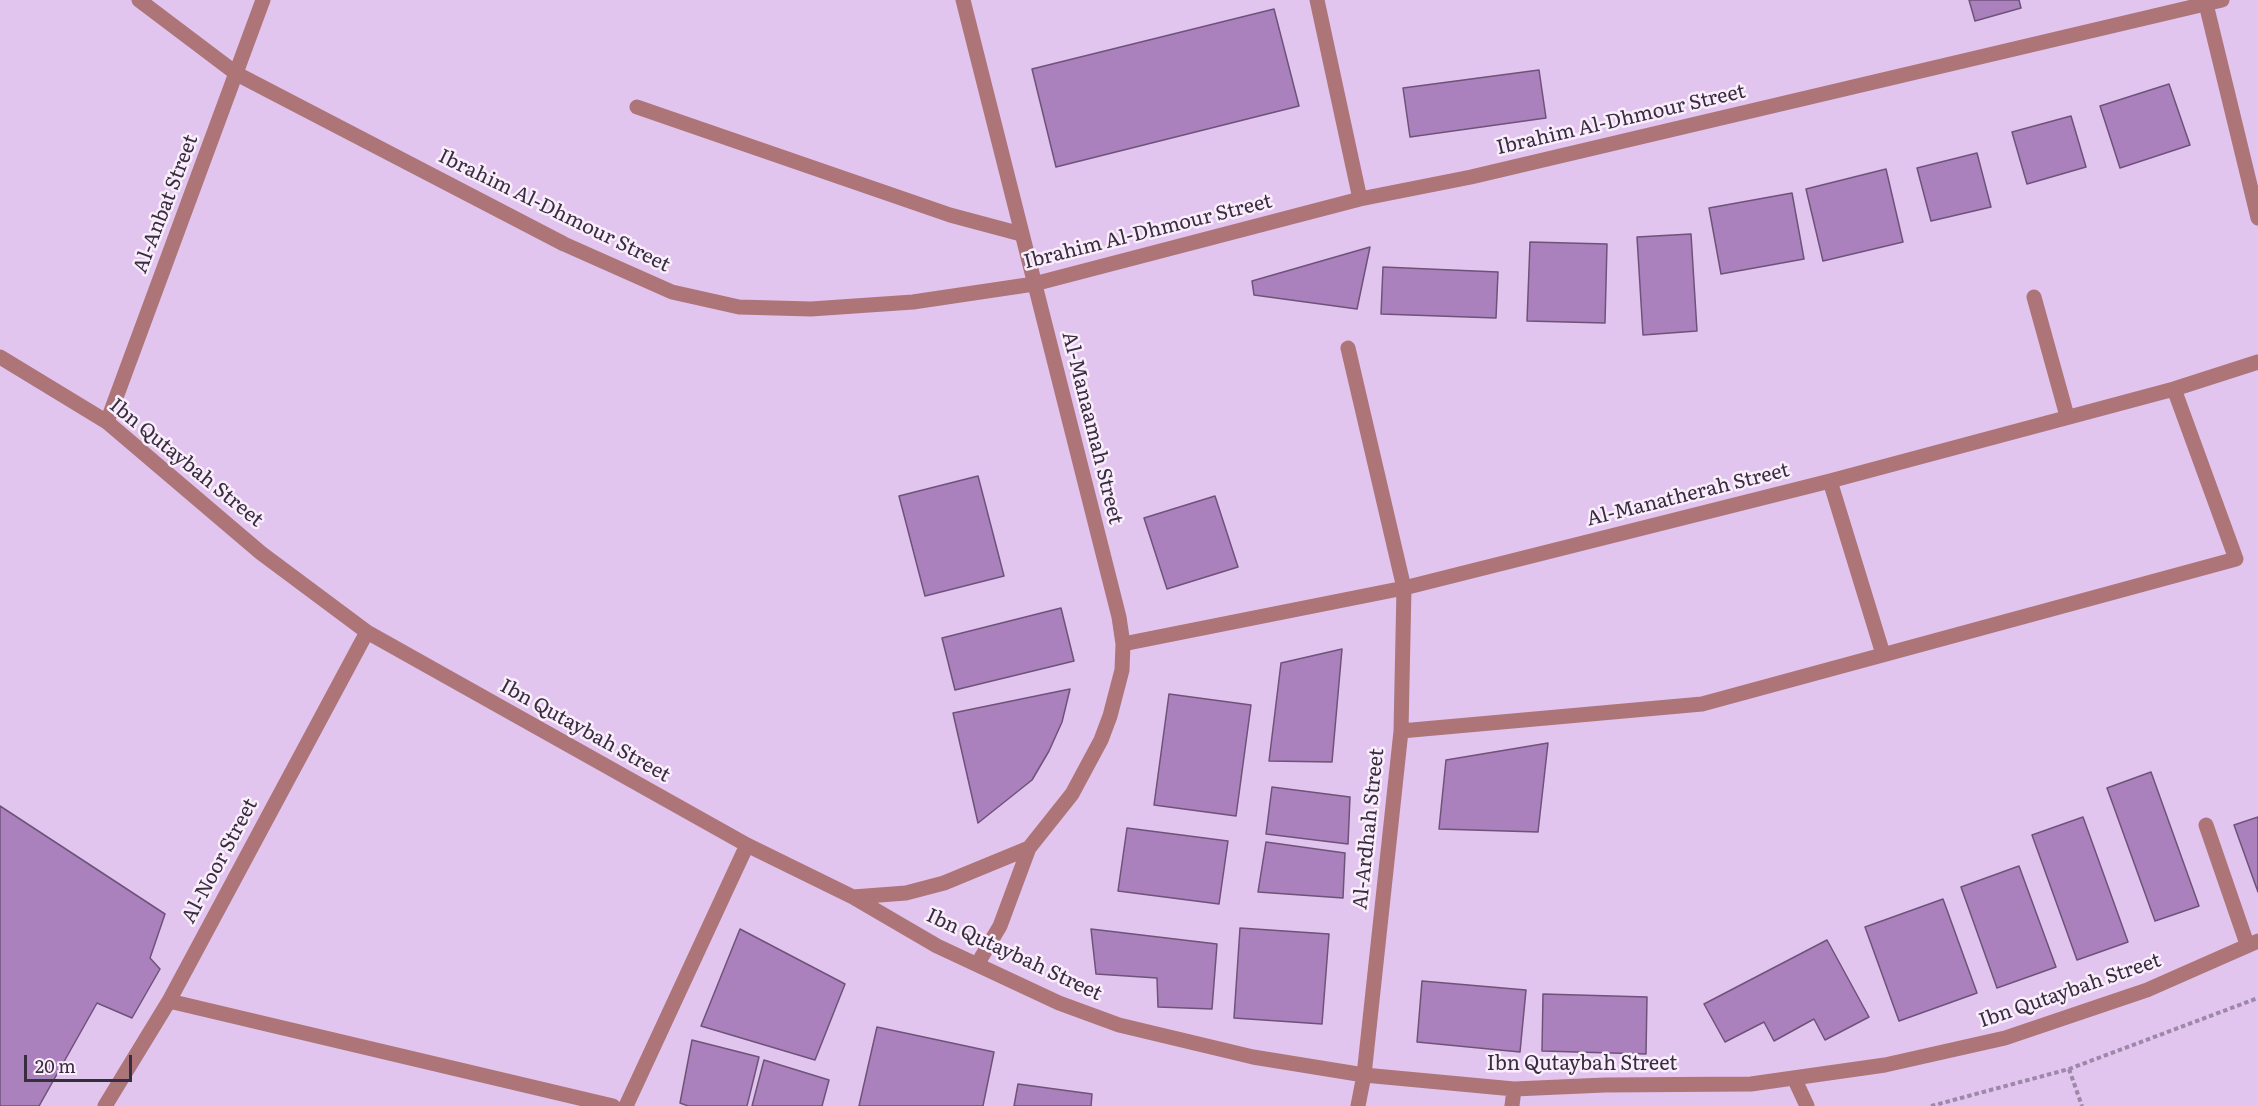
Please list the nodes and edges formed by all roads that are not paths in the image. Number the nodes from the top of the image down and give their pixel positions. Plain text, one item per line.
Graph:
1 (139, 0) edge
2 (263, 0) edge
3 (963, 0) edge
4 (1317, 0) edge
5 (2222, 0) edge
6 (2205, 2) edge
7 (237, 74) junction
8 (637, 107) dead end
9 (1360, 199) junction
10 (2258, 218) edge
11 (1021, 234) junction
12 (1034, 284) junction
13 (2034, 297) dead end
14 (1348, 348) dead end
15 (0, 357) edge
16 (2258, 362) edge
17 (2174, 389) junction
18 (2067, 416) junction
19 (107, 422) junction
20 (1830, 481) junction
21 (1404, 588) junction
22 (367, 632) junction
23 (1123, 644) junction
24 (1883, 654) junction
25 (1401, 731) junction
26 (2206, 825) dead end
27 (747, 845) junction
28 (1029, 848) junction
29 (853, 897) junction
30 (2253, 943) edge
31 (978, 963) junction
32 (169, 1002) junction
33 (1364, 1075) junction
34 (1795, 1080) junction
35 (1514, 1089) junction
36 (105, 1106) edge
37 (614, 1106) edge
38 (626, 1106) edge
39 (1358, 1106) edge
40 (1512, 1106) edge
41 (1807, 1106) edge

1 - 7 street, Ibrahim Al-Dhmour Street
2 - 7 street, Al-Anbat Street
3 - 11 street, Al-Manaamah Street
4 - 9 street
5 - 6 street, Ibrahim Al-Dhmour Street
6 - 9 street, Ibrahim Al-Dhmour Street
6 - 10 street
7 - 12 street, Ibrahim Al-Dhmour Street
7 - 19 street, Al-Anbat Street
8 - 11 street
9 - 12 street, Ibrahim Al-Dhmour Street
11 - 12 street, Al-Manaamah Street
12 - 23 street, Al-Manaamah Street
13 - 18 street
14 - 21 street, Al-Ardhah Street
15 - 19 street, Ibn Qutaybah Street
16 - 17 street, Al-Manatherah Street
17 - 18 street, Al-Manatherah Street
17 - 24 street
18 - 20 street, Al-Manatherah Street
19 - 22 street, Ibn Qutaybah Street
20 - 21 street, Al-Manatherah Street
20 - 24 street
21 - 23 street, Al-Manatherah Street
21 - 25 street, Al-Ardhah Street
22 - 27 street, Ibn Qutaybah Street
22 - 32 street, Al-Noor Street
23 - 28 street, Al-Manaamah Street
24 - 25 street
25 - 33 street, Al-Ardhah Street
26 - 30 street
27 - 29 street, Ibn Qutaybah Street
27 - 38 street
28 - 29 street, Al-Manaamah Street
28 - 31 street, Al-Manaamah Street
29 - 31 street, Ibn Qutaybah Street
30 - 34 street, Ibn Qutaybah Street
31 - 33 street, Ibn Qutaybah Street
32 - 36 street, Al-Noor Street
32 - 37 street
33 - 35 street, Ibn Qutaybah Street
33 - 39 street, Al-Ardhah Street
34 - 35 street, Ibn Qutaybah Street
34 - 41 street
35 - 40 street

